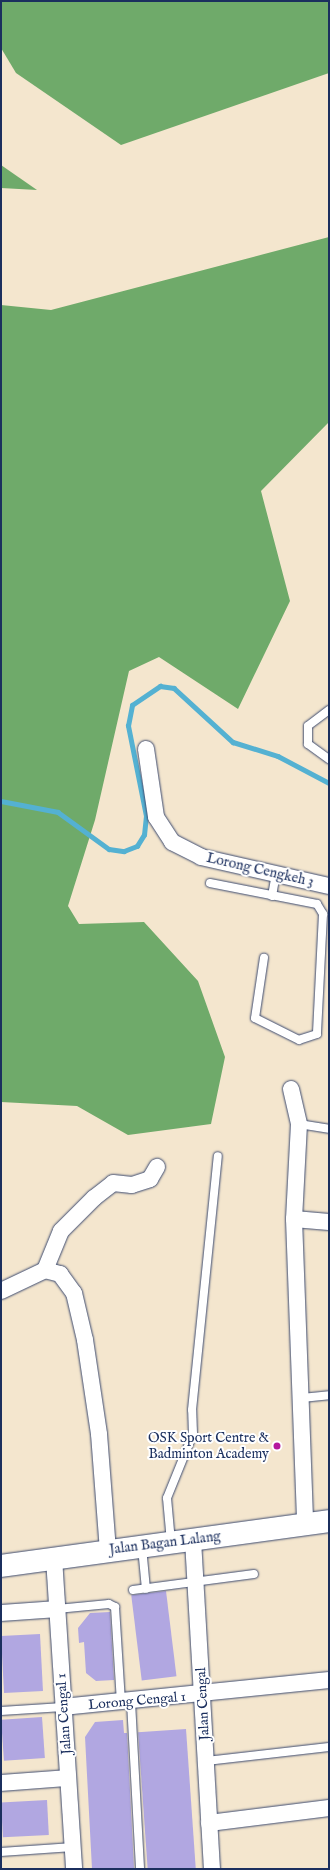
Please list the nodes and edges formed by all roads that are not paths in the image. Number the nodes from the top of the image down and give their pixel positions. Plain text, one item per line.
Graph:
1 (329, 710) edge
2 (146, 749) dead end
3 (329, 759) edge
4 (276, 874) junction
5 (210, 883) dead end
6 (329, 886) edge
7 (272, 896) junction
8 (264, 958) dead end
9 (291, 1089) dead end
10 (299, 1124) junction
11 (329, 1129) edge
12 (218, 1156) dead end
13 (157, 1168) dead end
14 (294, 1219) junction
15 (329, 1222) edge
16 (46, 1270) junction
17 (1, 1291) edge
18 (329, 1395) edge
19 (302, 1398) junction
20 (329, 1521) edge
21 (305, 1524) junction
22 (193, 1540) junction
23 (171, 1542) junction
24 (142, 1546) junction
25 (108, 1550) junction
26 (54, 1558) junction
27 (1, 1566) edge
28 (254, 1574) dead end
29 (195, 1583) junction
30 (146, 1589) junction
31 (133, 1590) dead end
32 (57, 1609) junction
33 (1, 1613) edge
34 (329, 1680) edge
35 (202, 1695) junction
36 (126, 1702) junction
37 (63, 1707) junction
38 (1, 1711) edge
39 (329, 1747) edge
40 (206, 1761) junction
41 (68, 1778) junction
42 (1, 1783) edge
43 (329, 1808) edge
44 (210, 1823) junction
45 (72, 1847) junction
46 (1, 1852) edge
47 (74, 1869) edge
48 (140, 1869) edge
49 (212, 1869) edge

1 - 3 lane
2 - 4 street, Lorong Cengkeh 3
4 - 6 street, Lorong Cengkeh 3
4 - 7 lane
5 - 7 lane
7 - 8 lane
9 - 10 street
10 - 11 lane
10 - 14 street
12 - 23 lane
13 - 16 street
14 - 15 street
14 - 19 street
16 - 17 street
16 - 25 street
18 - 19 lane
19 - 21 street
20 - 21 main road, Jalan Bagan Lalang
21 - 22 main road, Jalan Bagan Lalang
22 - 23 main road, Jalan Bagan Lalang
22 - 29 street, Jalan Cengal
23 - 24 main road, Jalan Bagan Lalang
24 - 25 main road, Jalan Bagan Lalang
24 - 30 lane
25 - 26 main road, Jalan Bagan Lalang
26 - 27 main road, Jalan Bagan Lalang
26 - 32 street, Jalan Cengal 1
28 - 29 lane
29 - 30 lane
29 - 35 street, Jalan Cengal
30 - 31 lane
32 - 33 street
32 - 36 lane
32 - 37 street, Jalan Cengal 1
34 - 35 street, Lorong Cengal 1
35 - 36 street, Lorong Cengal 1
35 - 40 street, Jalan Cengal
36 - 37 street, Lorong Cengal 1
36 - 48 lane
37 - 38 lane
37 - 41 street, Jalan Cengal 1
39 - 40 lane
40 - 44 street, Jalan Cengal
41 - 42 street
41 - 45 street, Jalan Cengal 1
43 - 44 street
44 - 49 street, Jalan Cengal
45 - 46 lane
45 - 47 street, Jalan Cengal 1

